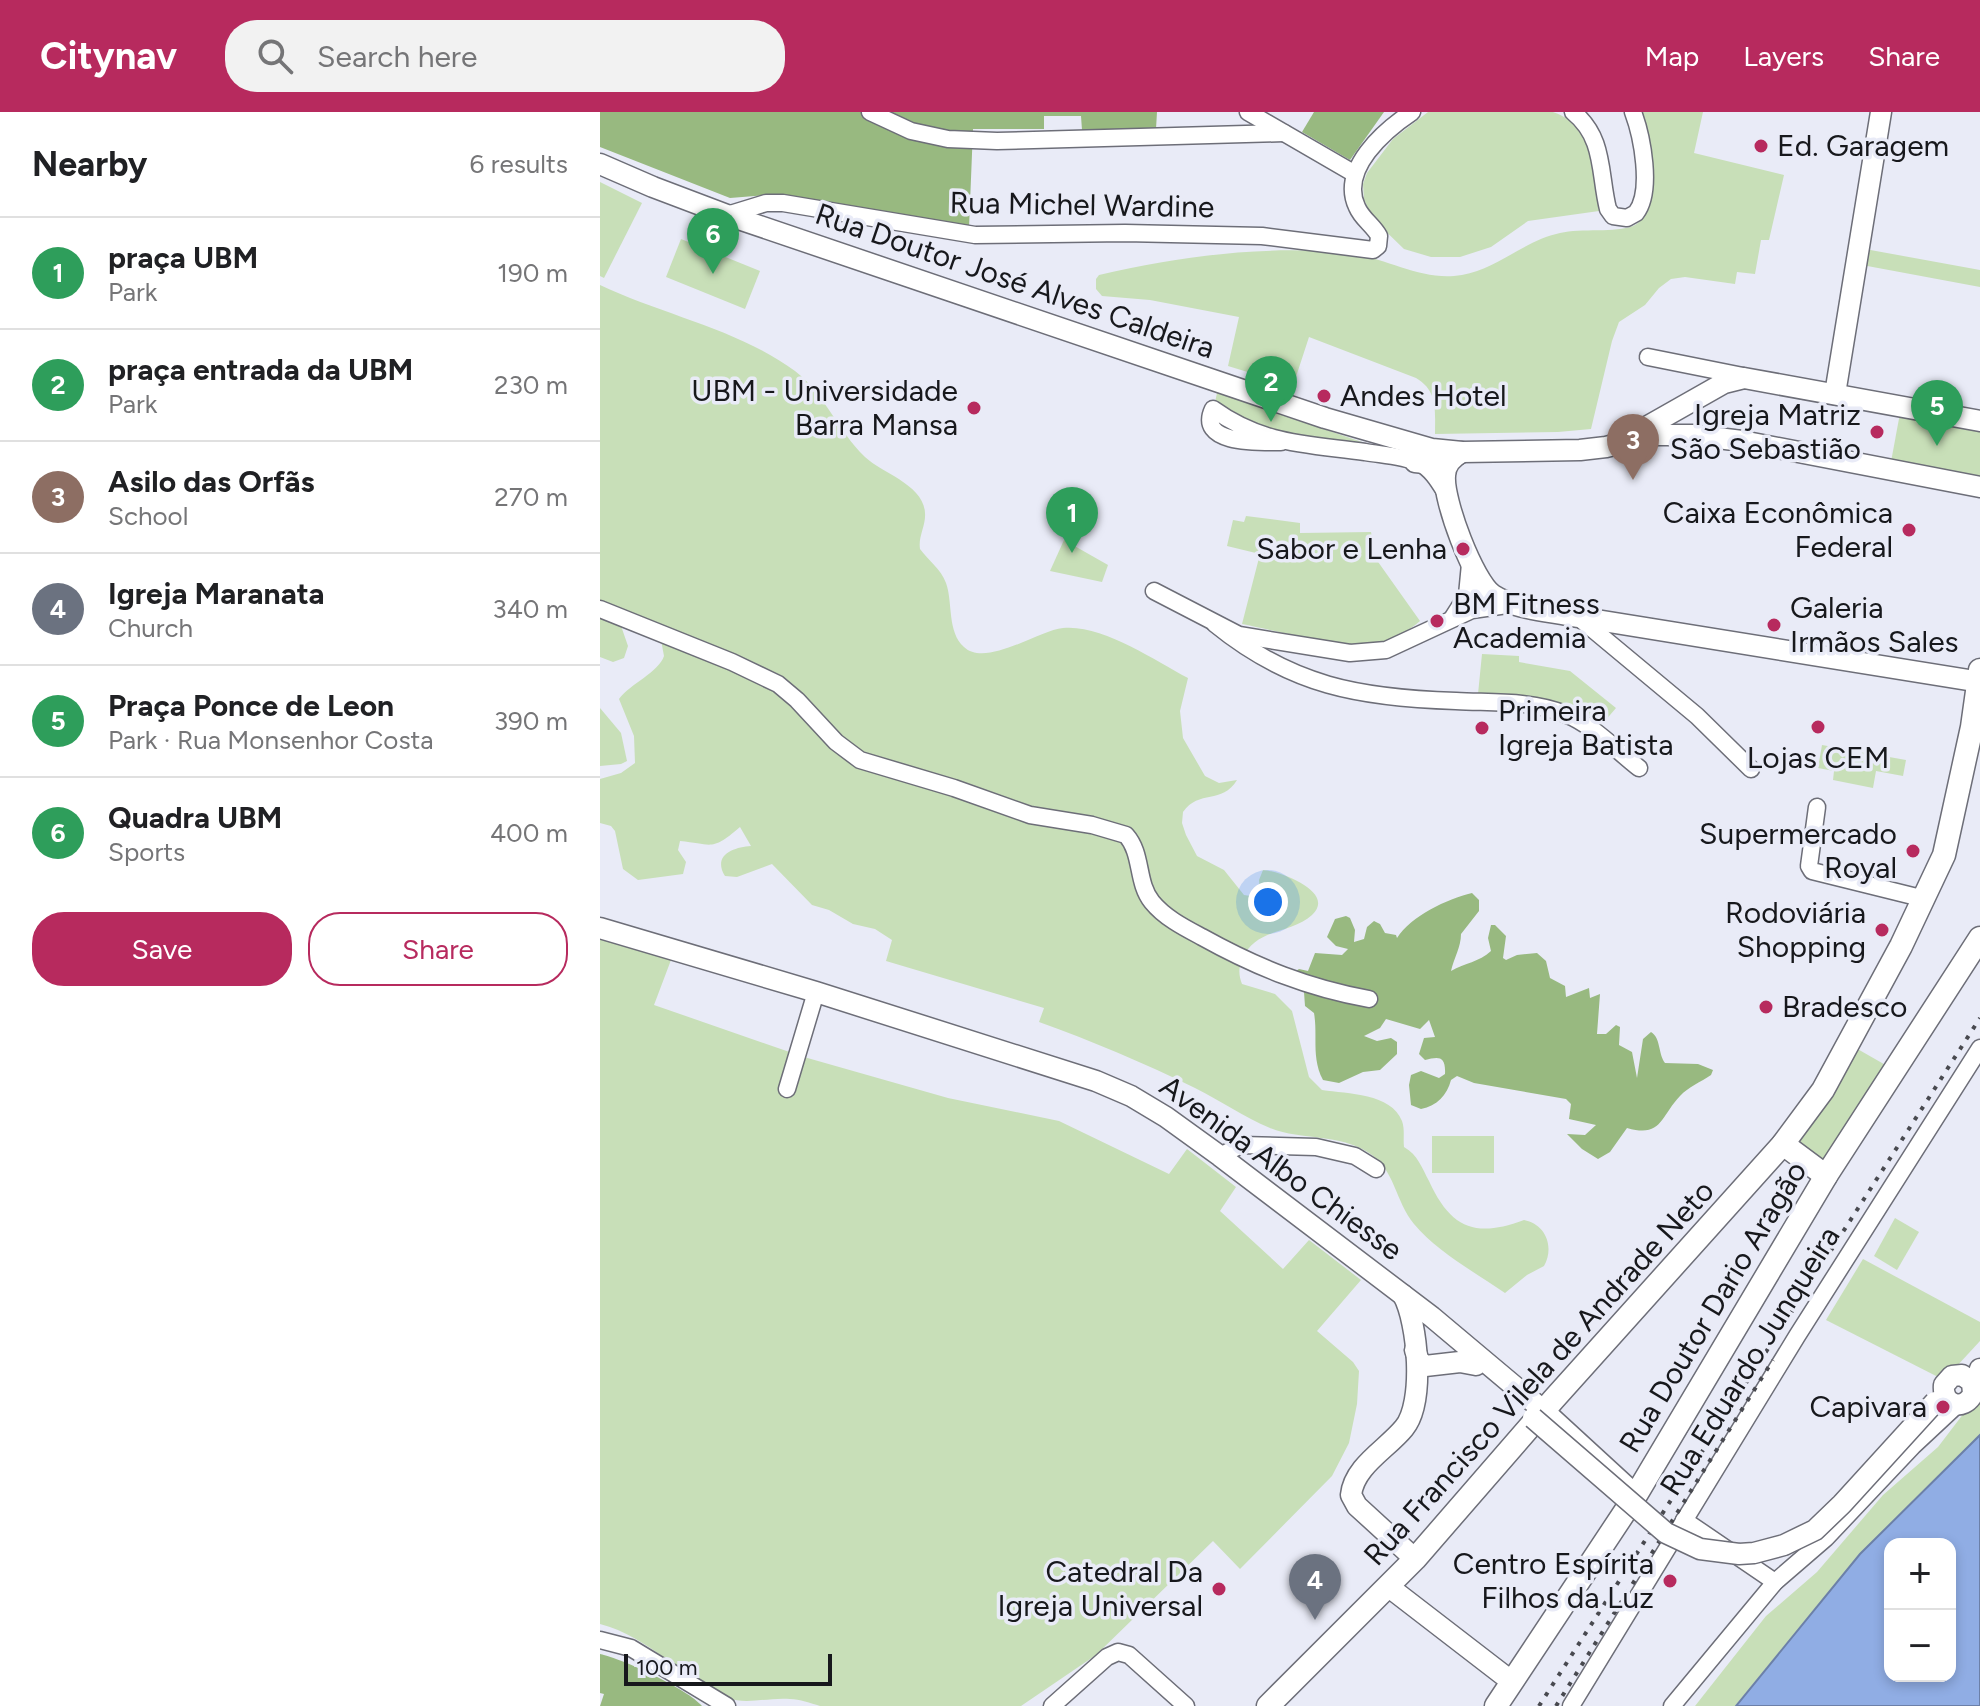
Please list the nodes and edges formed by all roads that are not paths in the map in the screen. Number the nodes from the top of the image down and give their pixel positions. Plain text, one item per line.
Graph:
1 (870, 112) edge
2 (1248, 112) edge
3 (1412, 112) edge
4 (1573, 112) edge
5 (1633, 112) edge
6 (1881, 112) edge
7 (1284, 133) junction
8 (600, 164) edge
9 (1355, 174) junction
10 (727, 215) junction
11 (1648, 357) dead end
12 (1753, 378) junction
13 (1835, 394) junction
14 (1980, 421) edge
15 (1281, 442) dead end
16 (1606, 447) junction
17 (1412, 452) junction
18 (1450, 469) junction
19 (1980, 487) edge
20 (1470, 564) junction
21 (1154, 591) dead end
22 (1517, 605) junction
23 (600, 609) edge
24 (1578, 617) junction
25 (1452, 619) junction
26 (1252, 644) junction
27 (1979, 677) edge
28 (1976, 722) edge
29 (1639, 768) dead end
30 (1751, 769) dead end
31 (1817, 807) dead end
32 (1925, 899) junction
33 (600, 928) edge
34 (1980, 938) edge
35 (816, 992) junction
36 (1369, 999) dead end
37 (1980, 1048) edge
38 (787, 1089) dead end
39 (1783, 1144) junction
40 (1220, 1156) junction
41 (1376, 1169) dead end
42 (1826, 1176) junction
43 (1403, 1295) junction
44 (1448, 1329) junction
45 (1415, 1349) junction
46 (1980, 1361) edge
47 (1476, 1365) junction
48 (1980, 1369) edge
49 (1952, 1394) junction
50 (1544, 1411) junction
51 (1636, 1495) junction
52 (1684, 1520) junction
53 (1415, 1559) junction
54 (1775, 1582) junction
55 (1389, 1587) junction
56 (600, 1640) edge
57 (1511, 1681) junction
58 (727, 1706) edge
59 (1052, 1706) edge
60 (1186, 1706) edge
61 (1268, 1706) edge
62 (1496, 1706) edge
63 (1571, 1706) edge
64 (1672, 1706) edge

1 - 7 street
2 - 7 street
3 - 9 street
4 - 5 street
6 - 13 street
7 - 9 street
8 - 10 street, Rua Doutor José Alves Caldeira
9 - 10 street, Rua Michel Wardine
10 - 17 street, Rua Doutor José Alves Caldeira
11 - 12 street
12 - 13 street
12 - 16 street
13 - 14 street
15 - 17 street
16 - 18 street, Rua Doutor José Alves Caldeira
16 - 19 street
17 - 18 street
17 - 18 street, Rua Doutor José Alves Caldeira
18 - 20 street
20 - 22 street
20 - 25 street
21 - 26 street
22 - 24 street
22 - 25 street
23 - 36 street
24 - 27 street
24 - 30 street
25 - 26 street
26 - 29 street
27 - 28 main road, Rua Francisco Vilela de Andrade Neto
28 - 32 main road, Rua Francisco Vilela de Andrade Neto
31 - 32 street
32 - 39 main road, Rua Francisco Vilela de Andrade Neto
33 - 35 street, Avenida Albo Chiesse
34 - 42 main road, Rua Doutor Dario Aragão
35 - 38 street
35 - 40 street, Avenida Albo Chiesse
37 - 52 street, Rua Eduardo Junqueira
39 - 42 main road
39 - 50 main road, Rua Francisco Vilela de Andrade Neto
40 - 41 street
40 - 43 street, Avenida Albo Chiesse
42 - 51 main road, Rua Doutor Dario Aragão
43 - 44 street, Avenida Albo Chiesse
43 - 45 street
44 - 45 street
44 - 47 street
44 - 50 street, Avenida Albo Chiesse
45 - 47 street
45 - 53 street
46 - 49 street
47 - 49 street, bridge
48 - 49 street
49 - 54 street
50 - 51 street, Avenida Albo Chiesse
50 - 53 main road, Rua Francisco Vilela de Andrade Neto
51 - 57 main road, Rua Doutor Dario Aragão
52 - 54 street
52 - 63 street, Rua Eduardo Junqueira
53 - 55 main road, Rua Francisco Vilela de Andrade Neto
54 - 64 street
55 - 57 street
55 - 61 main road, Rua Francisco Vilela de Andrade Neto
56 - 58 street
57 - 62 main road, Rua Doutor Dario Aragão
59 - 60 street

